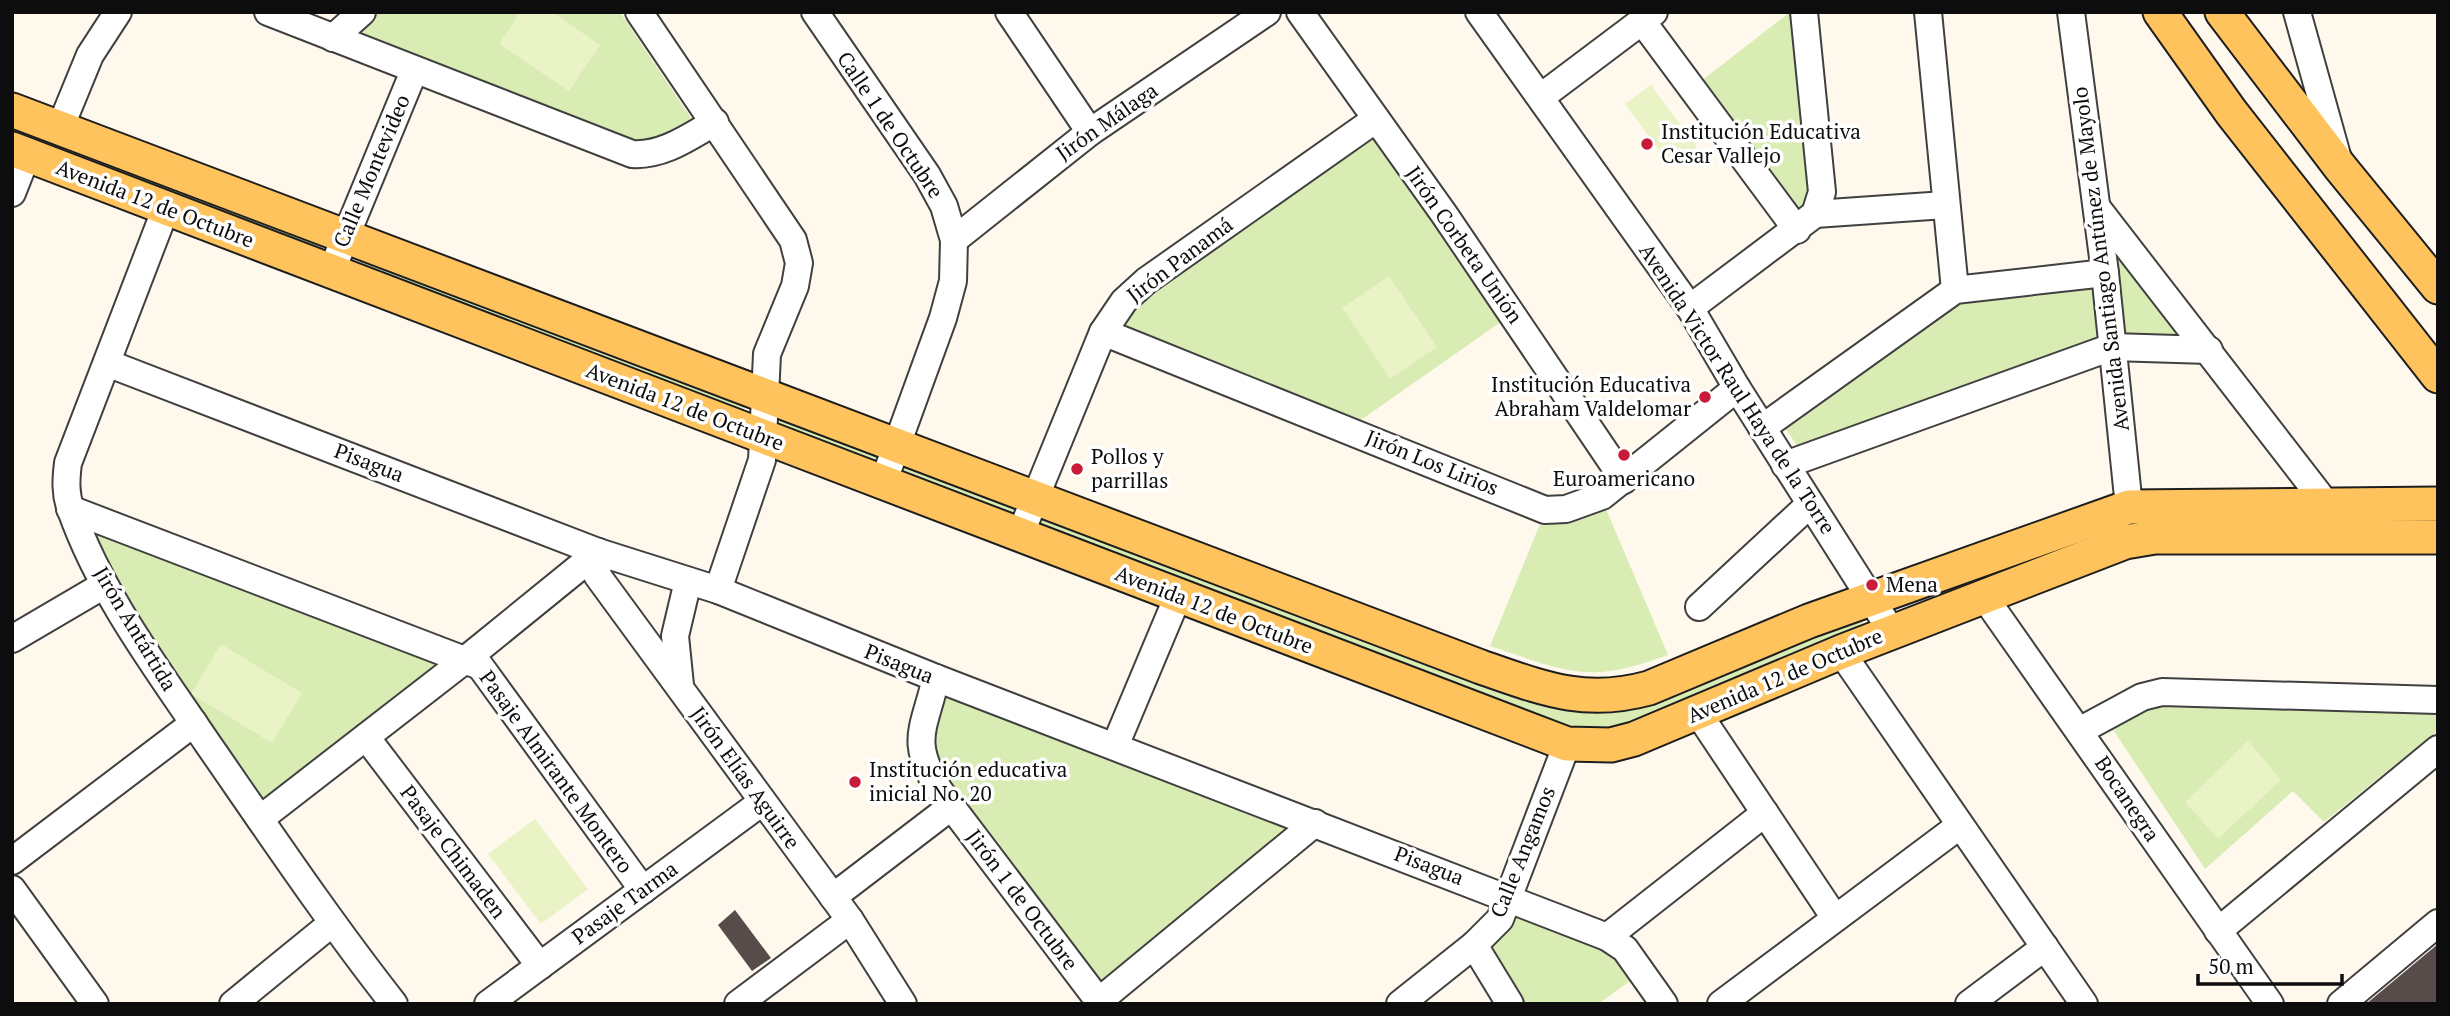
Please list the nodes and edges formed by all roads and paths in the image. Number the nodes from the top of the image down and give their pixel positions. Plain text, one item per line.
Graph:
1 (118, 12) edge
2 (268, 12) edge
3 (362, 12) edge
4 (815, 12) edge
5 (1267, 12) edge
6 (1300, 12) edge
7 (1479, 12) edge
8 (1804, 12) edge
9 (1928, 12) edge
10 (2071, 12) edge
11 (2160, 12) edge
12 (2222, 12) edge
13 (2297, 12) edge
14 (641, 13) edge
15 (1011, 13) edge
16 (1648, 16) edge
17 (333, 38) junction
18 (414, 71) junction
19 (1541, 97) junction
20 (12, 110) edge
21 (1376, 119) junction
22 (715, 122) junction
23 (60, 128) junction
24 (1090, 132) junction
25 (20, 152) edge
26 (2340, 167) junction
27 (12, 193) edge
28 (1945, 205) junction
29 (2097, 207) junction
30 (166, 208) junction
31 (1806, 222) junction
32 (345, 236) junction
33 (954, 240) junction
34 (331, 272) junction
35 (2105, 273) junction
36 (2438, 287) edge
37 (1955, 290) junction
38 (1690, 308) junction
39 (1103, 332) junction
40 (2112, 347) junction
41 (2208, 350) junction
42 (107, 362) junction
43 (2438, 376) edge
44 (1737, 388) junction
45 (764, 395) junction
46 (1762, 428) junction
47 (761, 437) junction
48 (897, 445) junction
49 (1785, 465) junction
50 (1624, 480) junction
51 (883, 483) junction
52 (1035, 498) junction
53 (1810, 504) junction
54 (2438, 504) edge
55 (2328, 505) junction
56 (2129, 507) junction
57 (70, 509) junction
58 (1020, 536) junction
59 (2438, 537) edge
60 (598, 552) junction
61 (688, 581) junction
62 (104, 585) junction
63 (718, 590) junction
64 (1983, 595) junction
65 (1178, 596) junction
66 (1871, 598) junction
67 (1699, 607) dead end
68 (1892, 632) junction
69 (12, 639) edge
70 (1842, 652) junction
71 (465, 660) junction
72 (936, 678) junction
73 (680, 687) junction
74 (2438, 699) edge
75 (1698, 713) junction
76 (194, 723) junction
77 (2081, 730) junction
78 (366, 737) junction
79 (1567, 744) junction
80 (1115, 746) junction
81 (2438, 749) edge
82 (762, 802) junction
83 (951, 806) junction
84 (1765, 813) junction
85 (260, 820) junction
86 (1315, 823) junction
87 (1959, 826) junction
88 (12, 861) edge
89 (12, 889) edge
90 (642, 890) junction
91 (833, 897) junction
92 (1509, 897) junction
93 (1835, 918) junction
94 (850, 920) junction
95 (2438, 923) edge
96 (331, 924) junction
97 (2218, 931) junction
98 (1607, 937) junction
99 (1474, 945) junction
100 (2045, 947) junction
101 (540, 966) junction
102 (1100, 1002) edge
103 (95, 1004) edge
104 (233, 1004) edge
105 (394, 1004) edge
106 (488, 1004) edge
107 (737, 1004) edge
108 (903, 1004) edge
109 (1400, 1004) edge
110 (1510, 1004) edge
111 (1664, 1004) edge
112 (1721, 1004) edge
113 (1969, 1004) edge
114 (2084, 1004) edge
115 (2270, 1004) edge
116 (2341, 1004) edge

1 - 23 street
2 - 17 street
3 - 17 street
4 - 33 street, Calle 1 de Octubre
5 - 24 street, Jirón Málaga
6 - 21 street, Jirón Corbeta Unión
7 - 19 street, Avenida Victor Raul Haya de la Torre
8 - 31 street
9 - 28 street
10 - 29 street, Avenida Santiago Antúnez de Mayolo
11 - 43 main road
12 - 26 main road
13 - 26 street
14 - 22 street
15 - 24 street
16 - 19 street
16 - 31 street
17 - 18 street
18 - 22 street
18 - 32 street, Calle Montevideo
19 - 38 street, Avenida Victor Raul Haya de la Torre
20 - 23 main road, Avenida 12 de Octubre
21 - 39 street, Jirón Panamá
21 - 50 street, Jirón Corbeta Unión
22 - 45 street
23 - 32 main road, Avenida 12 de Octubre
24 - 33 street, Jirón Málaga
25 - 27 street
25 - 30 main road, Avenida 12 de Octubre
26 - 36 main road
28 - 31 street
28 - 37 street
29 - 35 street, Avenida Santiago Antúnez de Mayolo
29 - 41 street
30 - 34 main road, Avenida 12 de Octubre
30 - 42 street, Jirón Antártida
31 - 38 street
32 - 34 street, Calle Montevideo
32 - 45 main road, Avenida 12 de Octubre
33 - 48 street, Calle 1 de Octubre
34 - 47 main road, Avenida 12 de Octubre
35 - 37 street
35 - 40 street, Avenida Santiago Antúnez de Mayolo
37 - 46 street
38 - 44 street, Avenida Victor Raul Haya de la Torre
39 - 50 street, Jirón Los Lirios
39 - 52 street, Jirón Panamá
40 - 41 street
40 - 49 street
40 - 56 street, Avenida Santiago Antúnez de Mayolo
41 - 55 street
42 - 57 street, Jirón Antártida
42 - 60 street, Pisagua
44 - 46 street, Avenida Victor Raul Haya de la Torre
44 - 50 street, Jirón Los Lirios
45 - 47 street
45 - 48 main road, Avenida 12 de Octubre
46 - 49 street, Avenida Victor Raul Haya de la Torre
47 - 51 main road, Avenida 12 de Octubre
47 - 63 street
48 - 51 street, Calle 1 de Octubre
48 - 52 main road, Avenida 12 de Octubre
49 - 53 street, Avenida Victor Raul Haya de la Torre
51 - 58 main road, Avenida 12 de Octubre
52 - 58 street, Jirón Panamá
52 - 66 main road, Avenida 12 de Octubre
53 - 66 street, Avenida Victor Raul Haya de la Torre
53 - 67 street
54 - 55 main road, Avenida 12 de Octubre
55 - 56 main road, Avenida 12 de Octubre
56 - 66 main road, Avenida 12 de Octubre
57 - 62 street, Jirón Antártida
57 - 71 street, Pasaje Almirante Montero
58 - 65 main road, Avenida 12 de Octubre
59 - 64 main road, Avenida 12 de Octubre
60 - 61 street, Pisagua
60 - 71 street
60 - 73 street, Jirón Elías Aguirre
61 - 63 street, Pisagua
61 - 73 street
62 - 69 street
62 - 76 street, Jirón Antártida
63 - 72 street, Pisagua
64 - 68 main road, Avenida 12 de Octubre
64 - 77 street, Bocanegra
65 - 79 main road, Avenida 12 de Octubre
65 - 80 street
66 - 68 street, Avenida Victor Raul Haya de la Torre
68 - 70 main road, Avenida 12 de Octubre
70 - 75 main road, Avenida 12 de Octubre
70 - 87 street
71 - 78 street
71 - 90 street, Pasaje Almirante Montero
72 - 80 street, Pisagua
72 - 83 street, Jirón 1 de Octubre
73 - 82 street, Jirón Elías Aguirre
74 - 77 street
75 - 79 main road, Avenida 12 de Octubre
75 - 84 street
76 - 85 street, Jirón Antártida
76 - 88 street
77 - 97 street, Bocanegra
78 - 85 street
78 - 101 street, Pasaje Chimaden
79 - 92 street, Calle Angamos
80 - 86 street, Pisagua
81 - 97 street
82 - 90 street, Pasaje Tarma
82 - 91 street, Jirón Elías Aguirre
83 - 91 street
83 - 102 street, Jirón 1 de Octubre
84 - 93 street
84 - 98 street
85 - 96 street, Jirón Antártida
86 - 92 street, Pisagua
86 - 102 street
87 - 93 street
87 - 100 street
89 - 103 street
90 - 101 street, Pasaje Tarma
91 - 94 street, Jirón Elías Aguirre
92 - 98 street, Pisagua
92 - 99 street, Calle Angamos
93 - 112 street
94 - 107 street
94 - 108 street, Jirón Elías Aguirre
95 - 116 street
96 - 104 street
96 - 105 street, Jirón Antártida
97 - 115 street, Bocanegra
98 - 111 street, Pisagua
99 - 109 street, Calle Angamos
99 - 110 street
100 - 113 street
100 - 114 street
101 - 106 street, Pasaje Tarma

